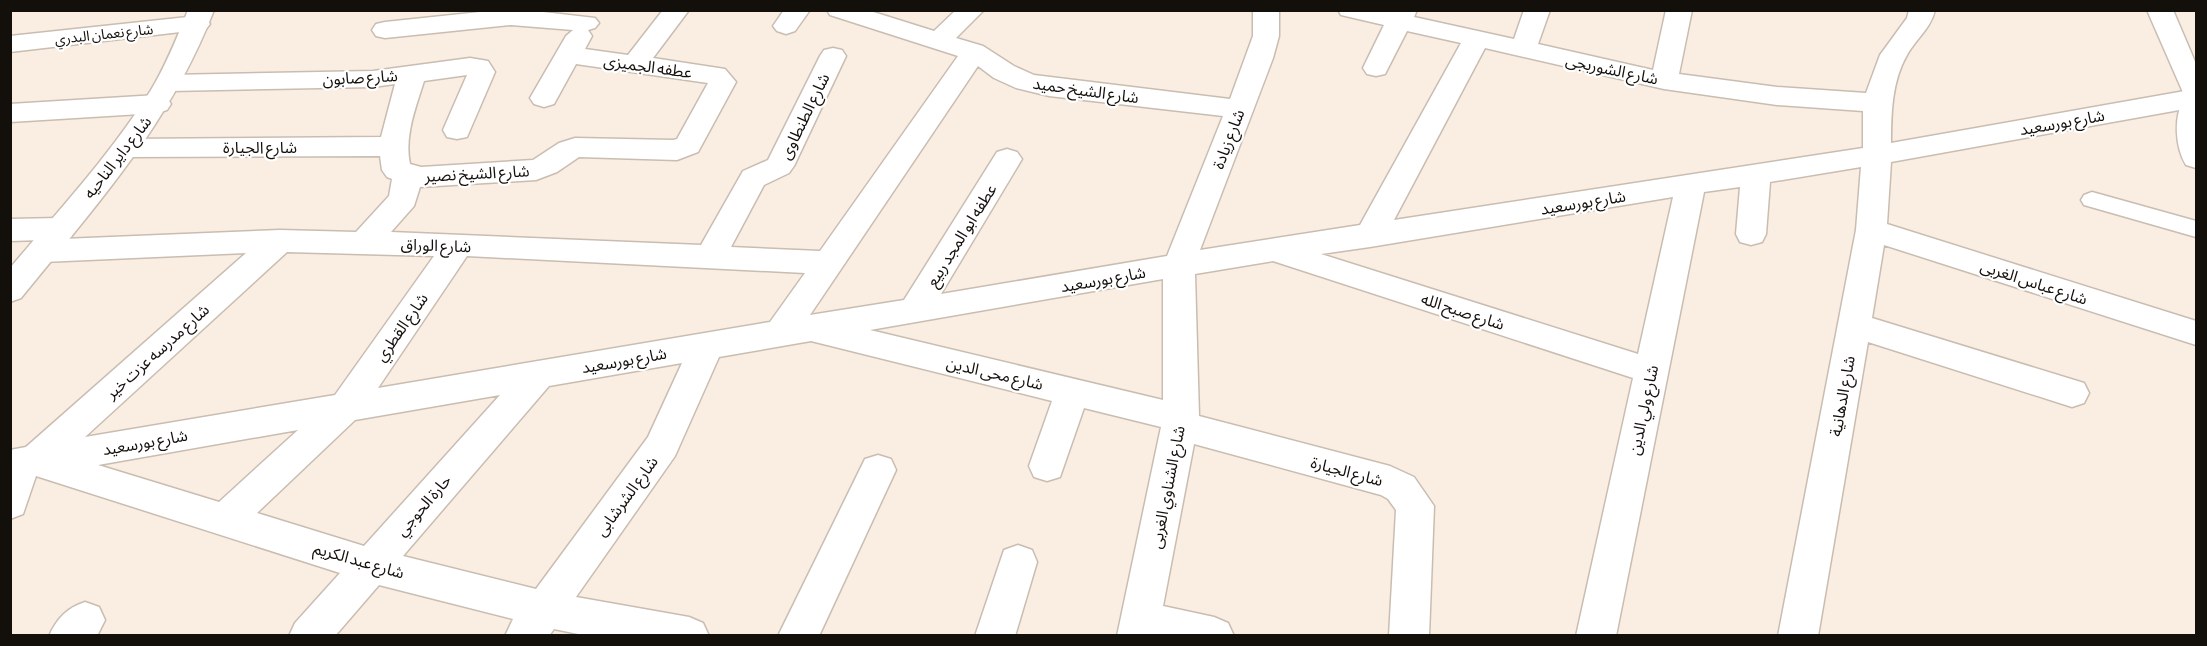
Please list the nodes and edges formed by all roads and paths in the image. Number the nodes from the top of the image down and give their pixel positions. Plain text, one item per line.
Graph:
1 (677, 10) edge
2 (838, 10) edge
3 (972, 10) edge
4 (1266, 10) edge
5 (1350, 10) edge
6 (1537, 10) edge
7 (1679, 10) edge
8 (1922, 10) edge
9 (2160, 10) edge
10 (1402, 16) edge
11 (199, 17) edge
12 (589, 17) edge
13 (384, 20) edge
14 (939, 40) junction
15 (1476, 40) junction
16 (10, 44) edge
17 (1523, 50) junction
18 (974, 52) junction
19 (568, 56) junction
20 (833, 56) dead end
21 (636, 63) junction
22 (1376, 68) dead end
23 (399, 76) junction
24 (1664, 81) junction
25 (721, 85) joint
26 (164, 94) junction
27 (2196, 94) edge
28 (544, 98) dead end
29 (2196, 100) edge
30 (1877, 103) junction
31 (1240, 109) junction
32 (10, 113) edge
33 (457, 130) dead end
34 (394, 146) junction
35 (127, 148) junction
36 (1877, 155) junction
37 (2196, 158) edge
38 (1007, 159) dead end
39 (1756, 173) junction
40 (408, 175) junction
41 (1690, 184) junction
42 (2092, 200) dead end
43 (2196, 229) edge
44 (10, 230) edge
45 (1871, 230) junction
46 (1751, 234) dead end
47 (1370, 236) junction
48 (51, 240) junction
49 (280, 241) junction
50 (364, 243) junction
51 (458, 245) junction
52 (1275, 251) junction
53 (710, 257) junction
54 (829, 263) junction
55 (1179, 265) junction
56 (10, 290) edge
57 (914, 312) junction
58 (1855, 325) junction
59 (795, 332) junction
60 (2196, 333) edge
61 (707, 346) junction
62 (1651, 371) junction
63 (538, 375) junction
64 (1072, 392) junction
65 (2072, 393) dead end
66 (345, 408) junction
67 (1180, 422) junction
68 (22, 463) edge
69 (1047, 466) dead end
70 (878, 470) dead end
71 (10, 503) edge
72 (225, 520) junction
73 (1018, 562) dead end
74 (370, 565) junction
75 (535, 622) edge
76 (1138, 628) edge
77 (309, 636) edge
78 (689, 636) edge
79 (798, 636) edge
80 (995, 636) edge
81 (1214, 636) edge
82 (1409, 636) edge
83 (1596, 636) edge
84 (1798, 636) edge

1 - 21 street
2 - 14 street, شارع الشيخ حميد
3 - 14 street
4 - 31 street, شارع زيادة
5 - 10 street, شارع الشوربجى
6 - 17 street
7 - 24 street
8 - 30 street, شارع الدهانية
9 - 27 street
10 - 15 street, شارع الشوربجى
10 - 22 street
11 - 16 street, شارع نعمان البدري
11 - 26 street, شارع داير الناحيه
12 - 13 street
12 - 19 street
13 - 23 street
14 - 18 street, شارع الشيخ حميد
15 - 17 street, شارع الشوربجى
15 - 47 street
17 - 24 street, شارع الشوربجى
18 - 31 street, شارع الشيخ حميد
18 - 54 street
19 - 21 street, عطفه الجميزى
19 - 28 street
20 - 53 street, شارع الطنطاوى
21 - 25 street, عطفه الجميزى
23 - 26 street, شارع صابون
23 - 33 street, شارع صابون
23 - 34 street
24 - 30 street, شارع الشوربجى
25 - 40 street, شارع الشيخ نصير
26 - 32 street, شارع صابون
26 - 35 street, شارع داير الناحيه
29 - 36 street, شارع بورسعيد
29 - 37 street
30 - 36 street, شارع الدهانية
31 - 55 street, شارع زيادة
34 - 35 street, شارع الجيارة
34 - 40 street, شارع الشيخ نصير
35 - 48 street, شارع داير الناحيه
36 - 39 street, شارع بورسعيد
36 - 45 street, شارع الدهانية
38 - 57 street, عطفه ابو المجد ربيع
39 - 41 street, شارع بورسعيد
39 - 46 street
40 - 50 street
41 - 47 street, شارع بورسعيد
41 - 62 street, شارع ولي الدين
42 - 43 lane
44 - 48 street, شارع الوراق
45 - 58 street, شارع الدهانية
45 - 60 street, شارع عباس الغربى
47 - 52 street, شارع بورسعيد
48 - 49 street, شارع الوراق
48 - 56 street, شارع داير الناحيه
49 - 50 street, شارع الوراق
49 - 68 street, شارع مدرسه عزت خير
50 - 51 street, شارع الوراق
51 - 53 street, شارع الوراق
51 - 66 street, شارع القطري
52 - 55 street, شارع بورسعيد
52 - 62 street, شارع صبح الله
53 - 54 street, شارع الوراق
54 - 59 street
55 - 57 street, شارع بورسعيد
55 - 67 street, شارع الشناوي الغربى
57 - 59 street, شارع بورسعيد
58 - 65 street
58 - 84 street, شارع الدهانية
59 - 61 street, شارع بورسعيد
59 - 64 street, شارع محى الدين
61 - 63 street, شارع بورسعيد
61 - 75 street, شارع الشرشابى
62 - 83 street, شارع ولي الدين
63 - 66 street, شارع بورسعيد
63 - 74 street, حارة الحوجي
64 - 67 street, شارع محى الدين
64 - 69 street
66 - 68 street, شارع بورسعيد
66 - 72 street, شارع القطري
67 - 76 street, شارع الشناوي الغربى
67 - 82 street, شارع الجيارة
68 - 71 street
68 - 72 street, شارع عبد الكريم
70 - 79 street
72 - 74 street, شارع عبد الكريم
73 - 80 street
74 - 75 street, شارع عبد الكريم
74 - 77 street, حارة الحوجي
75 - 78 street, شارع عبد الكريم
76 - 81 street

